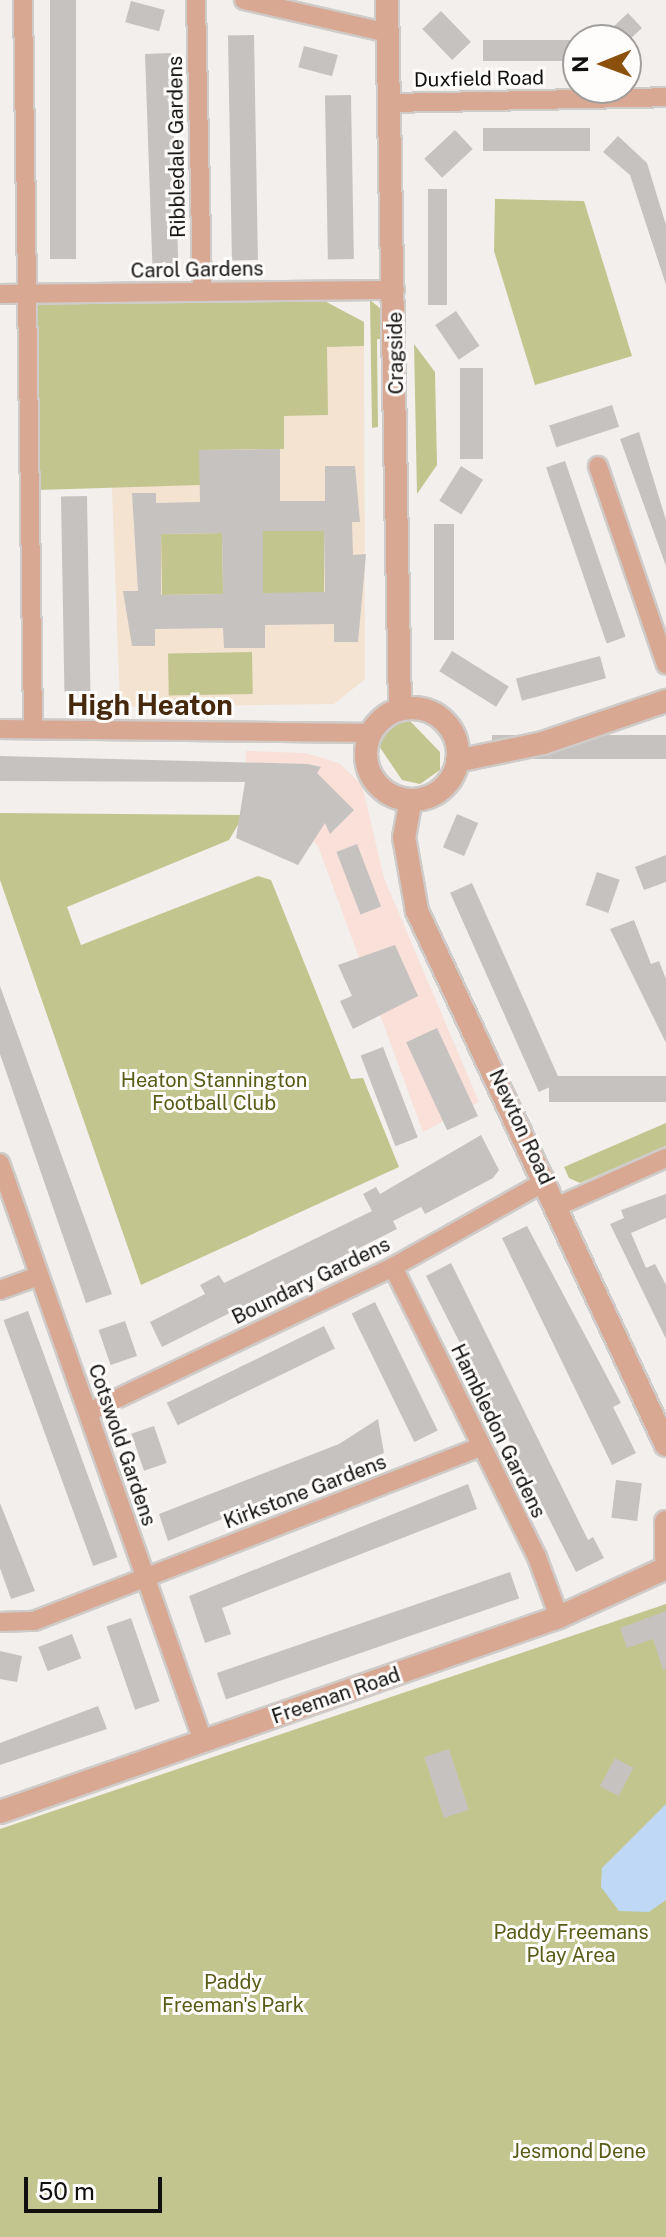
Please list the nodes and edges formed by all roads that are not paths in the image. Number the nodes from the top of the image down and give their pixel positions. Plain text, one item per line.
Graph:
1 (23, 0) edge
2 (196, 0) edge
3 (244, 0) edge
4 (387, 0) edge
5 (388, 33) junction
6 (666, 97) edge
7 (390, 103) junction
8 (395, 290) junction
9 (202, 292) junction
10 (0, 294) edge
11 (25, 294) junction
12 (598, 466) dead end
13 (666, 665) edge
14 (666, 701) edge
15 (400, 706) junction
16 (33, 728) junction
17 (0, 729) edge
18 (366, 733) junction
19 (457, 761) junction
20 (410, 804) junction
21 (666, 1158) edge
22 (0, 1163) edge
23 (546, 1181) junction
24 (558, 1206) junction
25 (393, 1267) junction
26 (38, 1276) junction
27 (0, 1290) edge
28 (89, 1412) junction
29 (666, 1445) edge
30 (481, 1447) junction
31 (666, 1522) edge
32 (666, 1557) edge
33 (666, 1568) edge
34 (145, 1579) junction
35 (559, 1617) junction
36 (0, 1622) edge
37 (203, 1741) junction
38 (0, 1812) edge

1 - 11 street
2 - 9 street, Ribbledale Gardens
3 - 5 street
4 - 5 street, Cragside
5 - 7 street, Cragside
6 - 7 street, Duxfield Road
7 - 8 street, Cragside
8 - 9 street, Carol Gardens
8 - 15 street, Cragside
9 - 11 street, Carol Gardens
10 - 11 street, Carol Gardens
11 - 16 street
12 - 13 street
14 - 19 street
15 - 18 street
15 - 19 street
16 - 17 street
16 - 18 street
18 - 20 street
19 - 20 street
20 - 23 street, Newton Road
21 - 24 street
22 - 26 street, Cotswold Gardens
23 - 24 street, Newton Road
23 - 25 street, Boundary Gardens
24 - 29 street, Newton Road
25 - 28 street, Boundary Gardens
25 - 30 street, Hambledon Gardens
26 - 27 street
26 - 28 street, Cotswold Gardens
28 - 34 street, Cotswold Gardens
30 - 34 street, Kirkstone Gardens
30 - 35 street, Hambledon Gardens
31 - 32 street
33 - 35 street, Freeman Road
34 - 36 street, Kirkstone Gardens
34 - 37 street, Cotswold Gardens
35 - 37 street, Freeman Road
37 - 38 street, Freeman Road

